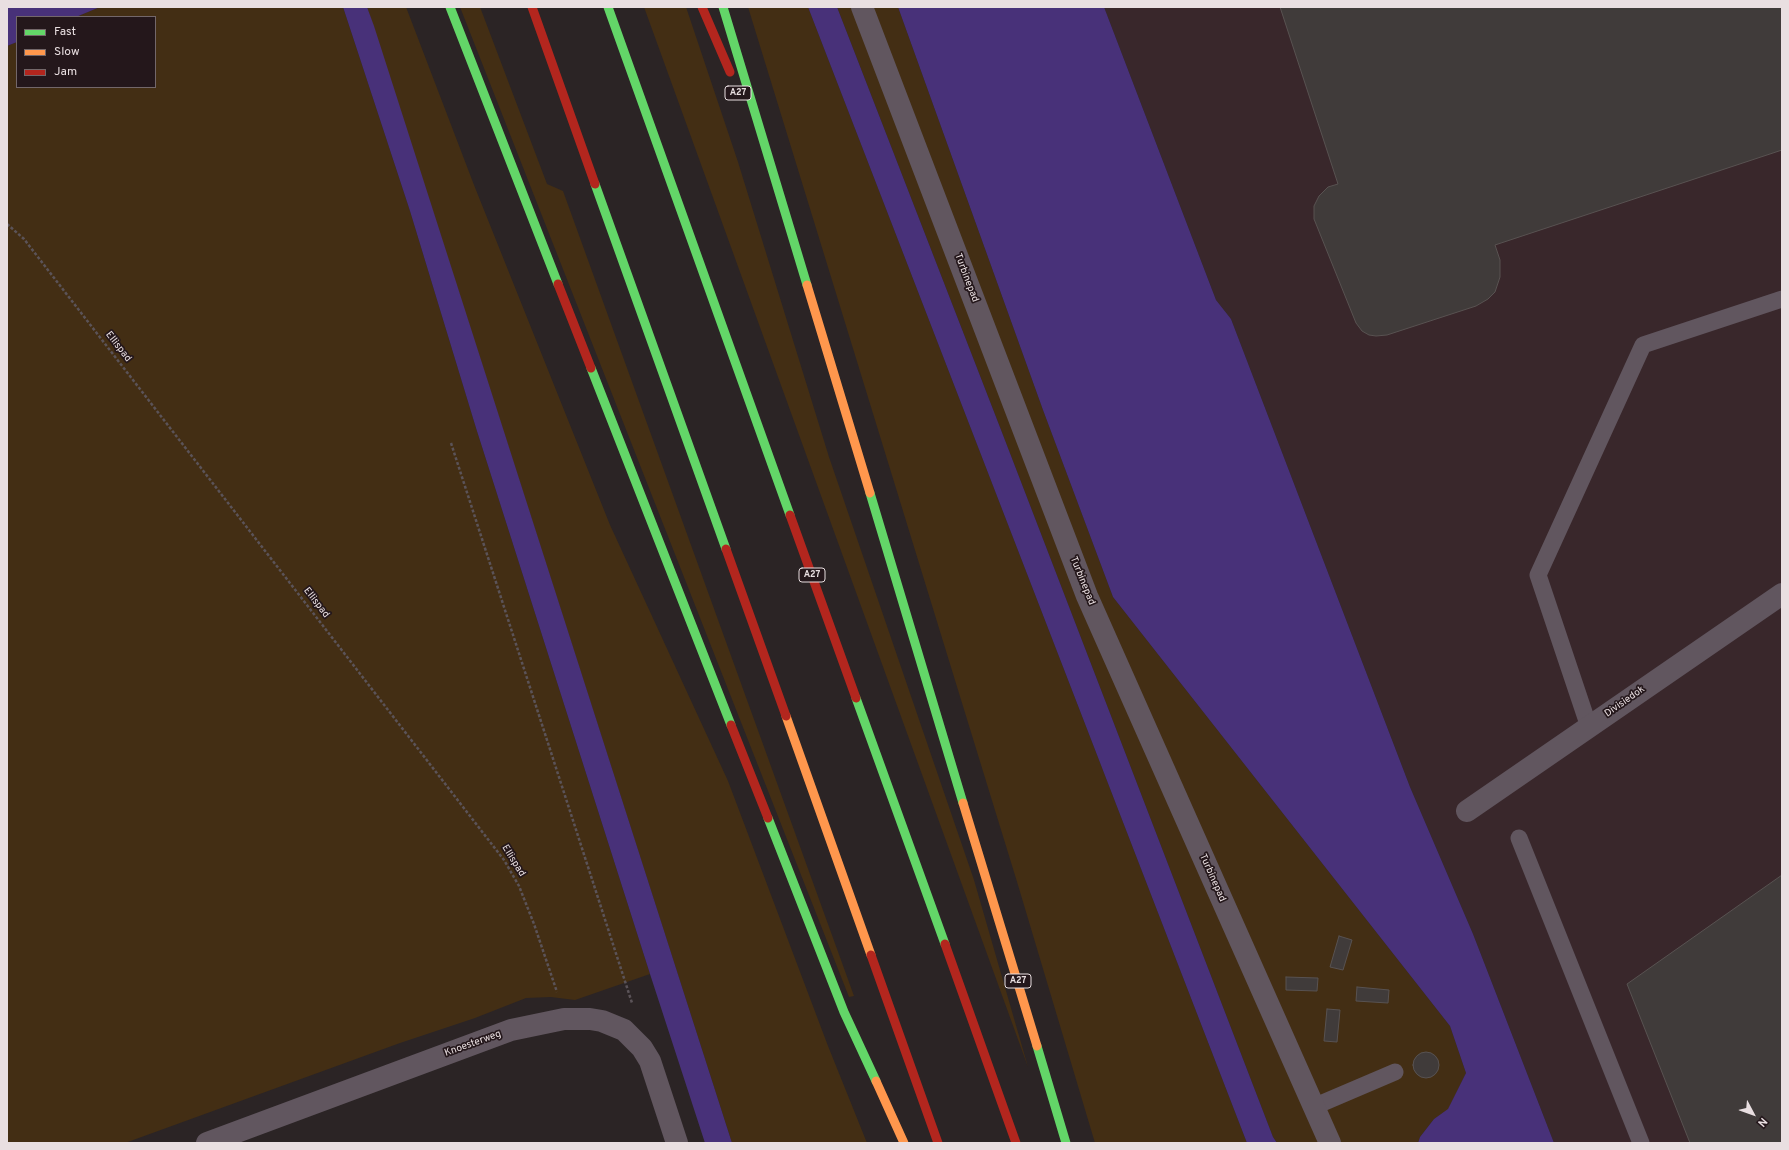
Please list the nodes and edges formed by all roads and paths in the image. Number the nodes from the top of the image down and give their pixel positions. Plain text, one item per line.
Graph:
1 (450, 7) edge
2 (532, 7) edge
3 (608, 7) edge
4 (702, 7) edge
5 (723, 7) edge
6 (862, 7) edge
7 (732, 78) dead end
8 (741, 100) dead end
9 (774, 179) junction
10 (7, 224) edge
11 (1782, 298) edge
12 (451, 443) dead end
13 (1782, 594) edge
14 (1589, 727) junction
15 (1467, 811) dead end
16 (1519, 838) dead end
17 (633, 1008) dead end
18 (564, 1019) junction
19 (1396, 1072) dead end
20 (1313, 1107) junction
21 (207, 1143) edge
22 (677, 1143) edge
23 (904, 1143) edge
24 (938, 1143) edge
25 (1016, 1143) edge
26 (1066, 1143) edge
27 (1330, 1143) edge
28 (1641, 1143) edge

1 - 23 highway
2 - 24 highway
3 - 25 highway, A27
4 - 7 highway, A27
5 - 9 highway, A27
6 - 20 street, Turbinepad
8 - 9 highway, A27
9 - 26 highway, A27
10 - 18 path, Ellispad
11 - 14 lane
12 - 17 path
13 - 14 street, Divisiedok
14 - 15 street, Divisiedok
16 - 28 lane
18 - 21 street, Knoesterweg
18 - 22 street, Knoesterweg
19 - 20 lane
20 - 27 street, Turbinepad

